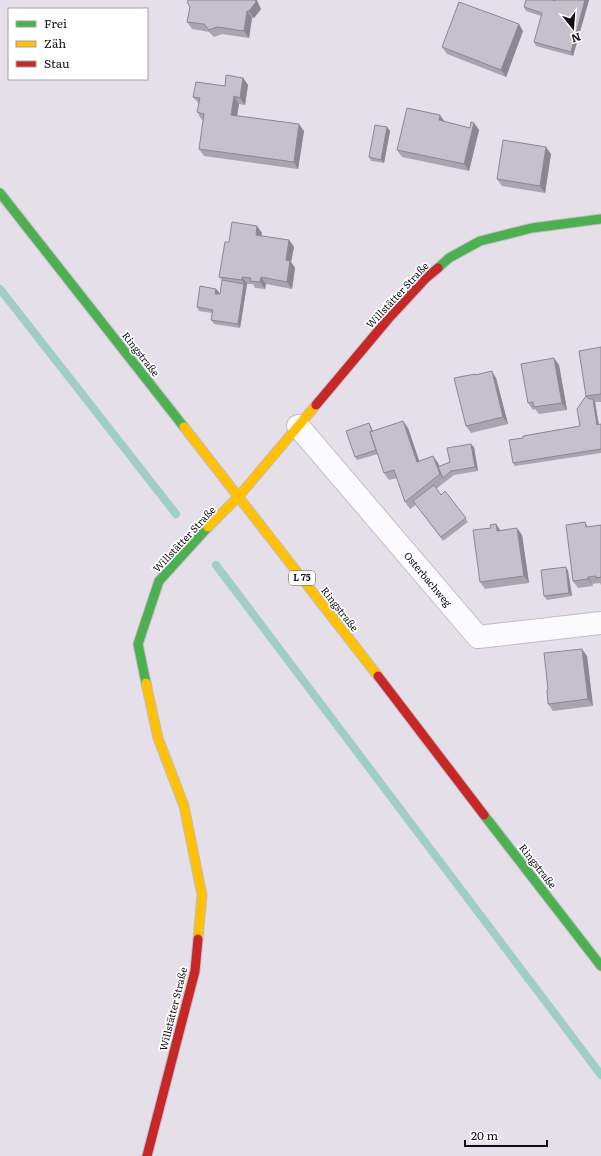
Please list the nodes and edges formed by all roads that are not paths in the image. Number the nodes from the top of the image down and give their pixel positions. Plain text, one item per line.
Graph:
1 (0, 193) edge
2 (601, 216) edge
3 (298, 426) junction
4 (239, 496) junction
5 (601, 623) edge
6 (601, 966) edge
7 (147, 1156) edge

1 - 4 street, Ringstraße / L 75
2 - 3 street, Willstätter Straße
3 - 4 street, Willstätter Straße
3 - 5 street, Osterbachweg
4 - 6 street, Ringstraße / L 75
4 - 7 street, Willstätter Straße

